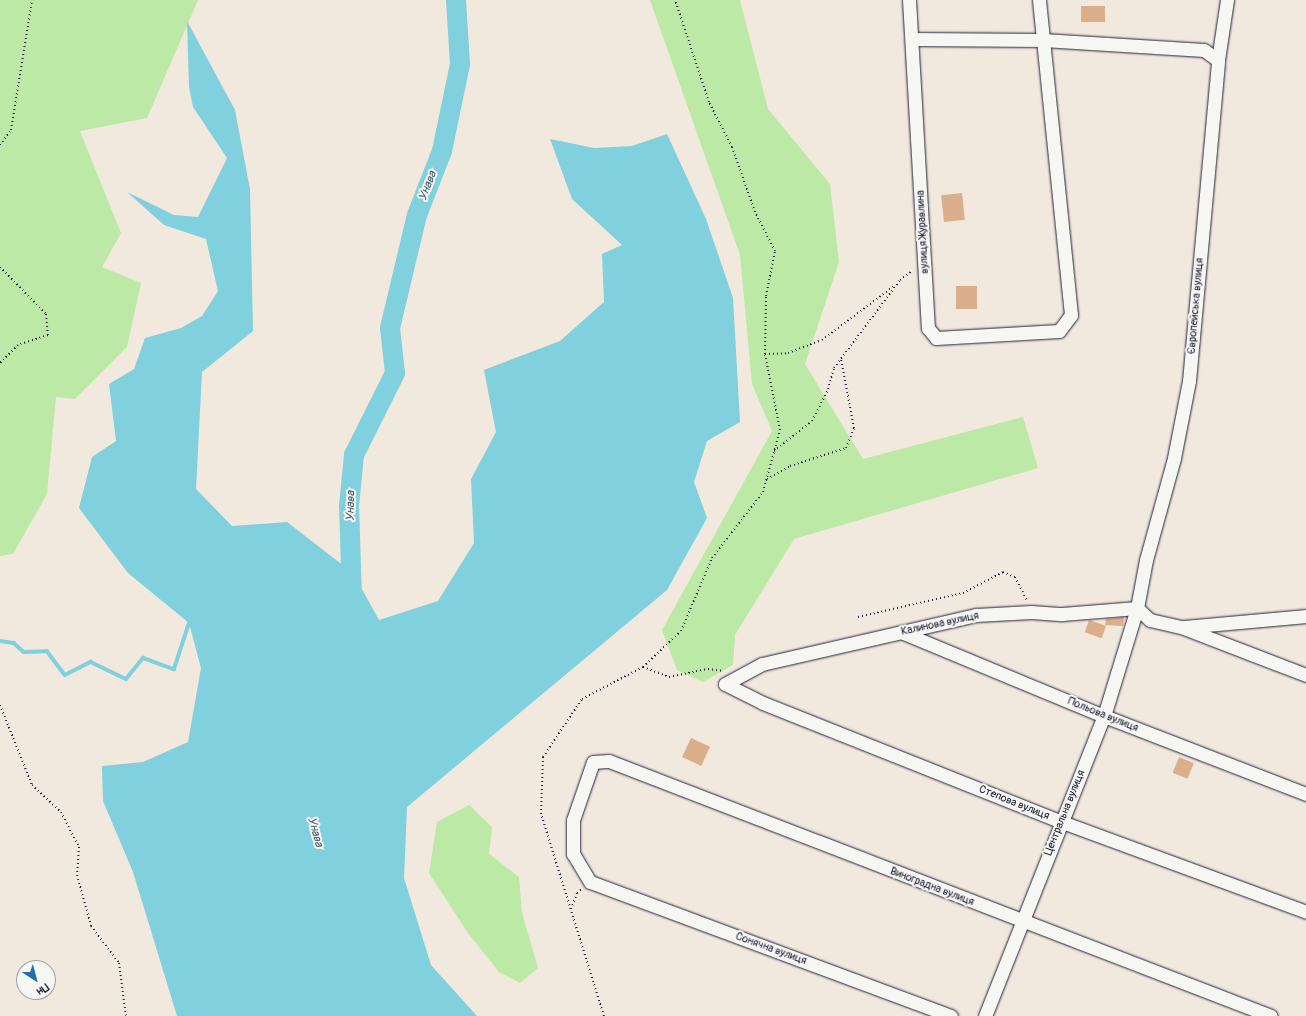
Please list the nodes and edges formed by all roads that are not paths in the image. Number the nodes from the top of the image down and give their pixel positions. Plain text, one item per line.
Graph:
1 (909, 0) edge
2 (1039, 0) edge
3 (1227, 0) edge
4 (913, 39) junction
5 (1043, 40) junction
6 (1218, 60) junction
7 (1137, 608) junction
8 (1306, 616) edge
9 (1181, 627) junction
10 (901, 632) junction
11 (1306, 675) edge
12 (725, 684) joint
13 (1104, 716) junction
14 (594, 762) joint
15 (1306, 794) edge
16 (1062, 822) junction
17 (1306, 912) edge
18 (1022, 922) junction
19 (951, 1016) edge
20 (985, 1016) edge
21 (1271, 1016) edge

1 - 4 street, вулиця Журавлина
2 - 5 street
3 - 6 street, Європейська вулиця
4 - 5 street
4 - 5 street, вулиця Журавлина
5 - 6 street
6 - 7 street, Європейська вулиця
7 - 9 street
7 - 10 street, Калинова вулиця
7 - 13 street, Центральна вулиця
8 - 9 street
9 - 11 street
10 - 12 street, Калинова вулиця
10 - 13 street, Польова вулиця
12 - 16 street, Степова вулиця
13 - 15 street, Польова вулиця
13 - 16 street, Центральна вулиця
14 - 18 street, Виноградна вулиця
14 - 19 street, Сонячна вулиця
16 - 17 street, Степова вулиця
16 - 18 street, Центральна вулиця
18 - 20 street, Центральна вулиця
18 - 21 street, Виноградна вулиця

